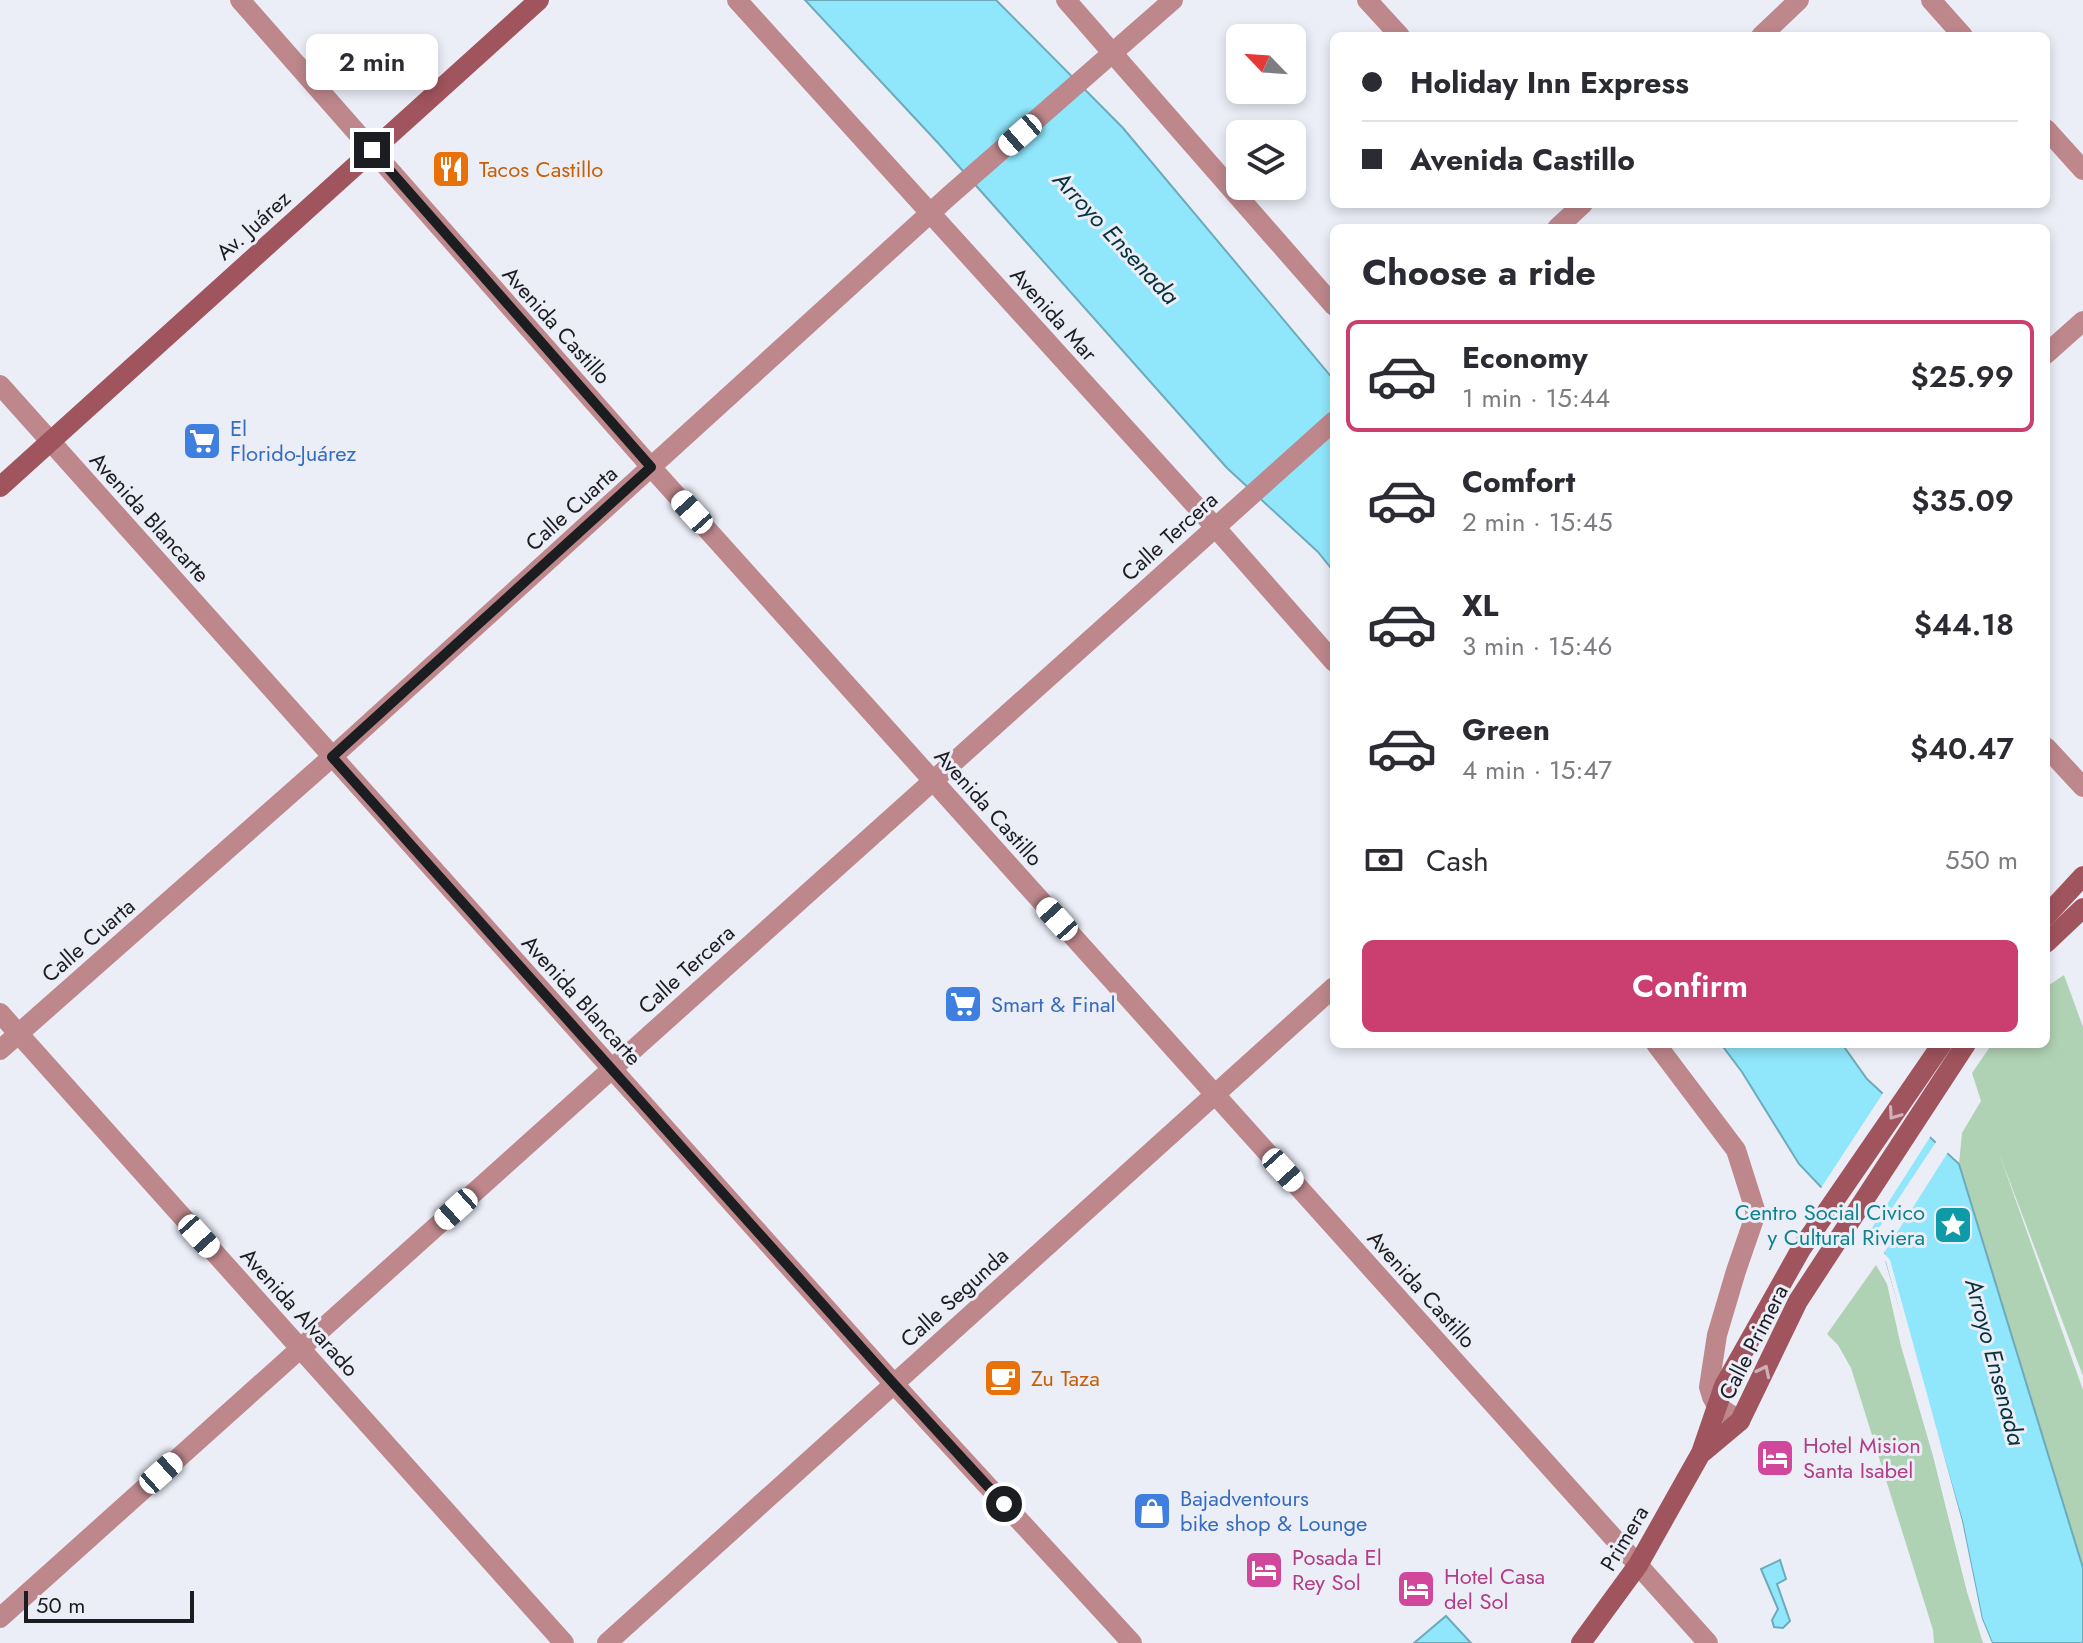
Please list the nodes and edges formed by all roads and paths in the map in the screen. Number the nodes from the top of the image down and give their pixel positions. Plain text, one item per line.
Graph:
1 (240, 0) edge
2 (539, 0) edge
3 (737, 0) edge
4 (1066, 0) edge
5 (1173, 0) edge
6 (1367, 0) edge
7 (1799, 0) edge
8 (1931, 0) edge
9 (1396, 32) edge
10 (1765, 32) edge
11 (1959, 32) edge
12 (1113, 54) junction
13 (2050, 133) edge
14 (372, 150) junction
15 (2083, 170) edge
16 (930, 214) junction
17 (1330, 301) edge
18 (2083, 321) edge
19 (2050, 346) edge
20 (0, 385) edge
21 (1330, 425) edge
22 (50, 442) junction
23 (651, 467) junction
24 (0, 487) edge
25 (1215, 527) junction
26 (1330, 657) edge
27 (2050, 751) edge
28 (332, 757) junction
29 (933, 780) junction
30 (2083, 787) edge
31 (2083, 876) edge
32 (2083, 908) edge
33 (2050, 912) edge
34 (2050, 939) edge
35 (1330, 991) edge
36 (0, 1013) edge
37 (18, 1034) junction
38 (1659, 1048) edge
39 (0, 1050) edge
40 (1945, 1052) edge
41 (611, 1069) junction
42 (1215, 1095) junction
43 (300, 1348) junction
44 (894, 1384) junction
45 (1717, 1406) junction
46 (1740, 1421) junction
47 (1701, 1453) junction
48 (1638, 1565) junction
49 (0, 1618) edge
50 (564, 1643) edge
51 (607, 1643) edge
52 (1132, 1643) edge
53 (1581, 1643) edge
54 (1708, 1643) edge

1 - 14 street, Avenida Castillo
2 - 14 main road, Av. Juárez
3 - 16 street, Avenida Mar
4 - 12 street
5 - 12 street, Calle Cuarta
6 - 9 street
7 - 10 street
8 - 11 street
12 - 16 street, Calle Cuarta
12 - 17 street
13 - 15 street
14 - 22 main road, Av. Juárez
14 - 23 street, Avenida Castillo
16 - 23 street, Calle Cuarta
16 - 25 street, Avenida Mar
18 - 19 street
20 - 22 street, Avenida Blancarte
21 - 25 street, Calle Tercera
22 - 24 main road, Av. Juárez
22 - 28 street, Avenida Blancarte
23 - 28 street, Calle Cuarta
23 - 29 street, Avenida Castillo
25 - 26 street, Avenida Mar
25 - 29 street, Calle Tercera
27 - 30 street
28 - 37 street, Calle Cuarta
28 - 41 street, Avenida Blancarte
29 - 41 street, Calle Tercera
29 - 42 street, Avenida Castillo
31 - 33 main road
32 - 34 main road
35 - 42 street, Calle Segunda
36 - 37 street, Avenida Alvarado
37 - 39 street, Calle Cuarta
37 - 43 street, Avenida Alvarado
38 - 45 street
40 -> 45 main road, Calle Primera
46 -> 40 main road, Calle Primera
41 - 43 street, Calle Tercera
41 - 44 street, Avenida Blancarte
42 - 44 street, Calle Segunda
42 - 48 street, Avenida Castillo
43 - 49 street, Calle Tercera
43 - 50 street, Avenida Alvarado
44 - 51 street, Calle Segunda
44 - 52 street, Avenida Blancarte
45 - 46 street
45 - 47 main road, Calle Primera
46 - 47 main road, Calle Primera
47 - 48 main road, Primera
48 - 53 main road, Primera
48 - 54 street, Avenida Castillo

